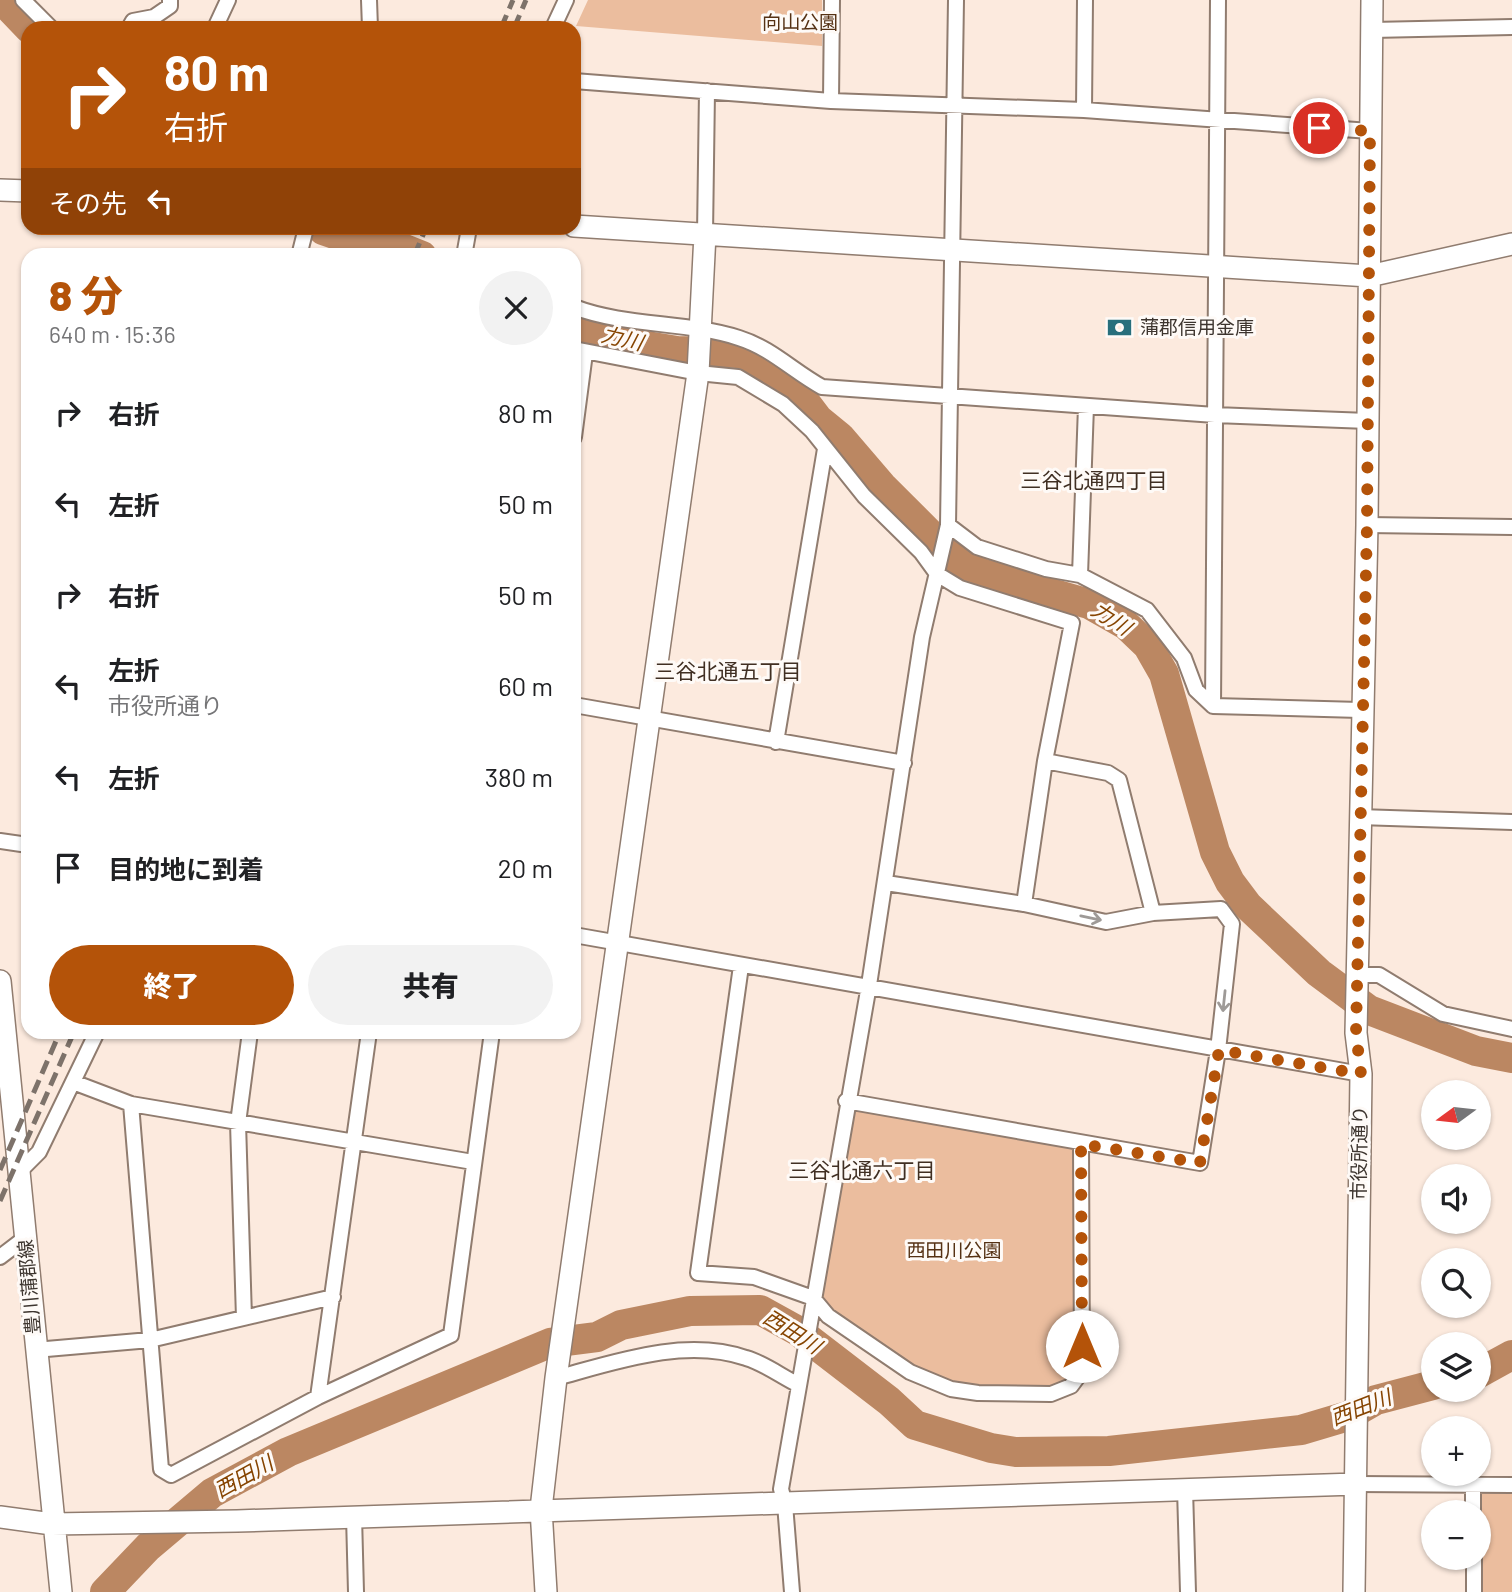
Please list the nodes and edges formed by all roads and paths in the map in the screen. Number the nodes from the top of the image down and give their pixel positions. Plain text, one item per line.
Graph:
1 (23, 0) edge
2 (170, 0) edge
3 (228, 0) edge
4 (369, 0) edge
5 (566, 0) edge
6 (832, 0) edge
7 (956, 0) edge
8 (1085, 0) edge
9 (1218, 0) edge
10 (1372, 0) edge
11 (44, 21) edge
12 (133, 21) edge
13 (218, 21) edge
14 (370, 21) edge
15 (556, 21) edge
16 (1512, 27) edge
17 (1371, 30) junction
18 (581, 82) edge
19 (707, 91) junction
20 (831, 101) junction
21 (954, 105) junction
22 (1084, 110) junction
23 (1216, 121) junction
24 (1370, 131) junction
25 (0, 190) edge
26 (21, 191) edge
27 (581, 226) edge
28 (705, 234) junction
29 (1512, 244) edge
30 (952, 250) junction
31 (1216, 266) junction
32 (1368, 276) junction
33 (581, 309) edge
34 (702, 334) junction
35 (581, 351) edge
36 (698, 373) junction
37 (952, 396) junction
38 (1086, 405) junction
39 (1215, 415) junction
40 (1368, 421) junction
41 (825, 449) junction
42 (1367, 525) junction
43 (1512, 527) edge
44 (947, 528) junction
45 (938, 569) junction
46 (1080, 575) junction
47 (581, 706) edge
48 (1213, 706) junction
49 (1360, 710) junction
50 (649, 719) junction
51 (776, 742) junction
52 (1045, 761) junction
53 (904, 763) junction
54 (1359, 817) junction
55 (1512, 822) edge
56 (0, 841) edge
57 (21, 844) edge
58 (886, 883) junction
59 (1024, 904) junction
60 (1153, 913) junction
61 (581, 936) edge
62 (618, 943) junction
63 (741, 966) junction
64 (1358, 975) junction
65 (0, 981) edge
66 (869, 985) junction
67 (1512, 1029) edge
68 (94, 1039) edge
69 (249, 1039) edge
70 (368, 1039) edge
71 (491, 1039) edge
72 (1219, 1050) junction
73 (1361, 1074) junction
74 (73, 1082) junction
75 (846, 1101) junction
76 (131, 1104) junction
77 (238, 1123) junction
78 (353, 1143) junction
79 (1081, 1144) junction
80 (473, 1161) junction
81 (19, 1172) junction
82 (25, 1238) junction
83 (0, 1257) edge
84 (333, 1297) junction
85 (812, 1304) junction
86 (244, 1318) junction
87 (150, 1340) junction
88 (35, 1350) junction
89 (557, 1371) junction
90 (799, 1388) junction
91 (318, 1397) junction
92 (1355, 1476) junction
93 (1512, 1476) edge
94 (1421, 1480) edge
95 (1491, 1483) edge
96 (1491, 1484) edge
97 (1512, 1485) edge
98 (1185, 1489) junction
99 (785, 1504) junction
100 (541, 1510) junction
101 (354, 1516) junction
102 (0, 1517) edge
103 (52, 1524) junction
104 (1474, 1570) edge
105 (61, 1591) edge
106 (356, 1592) edge
107 (546, 1592) edge
108 (792, 1592) edge
109 (1188, 1592) edge
110 (1354, 1592) edge
111 (1474, 1592) edge

1 - 11 street
2 - 12 street
3 - 13 street
4 - 14 street
5 - 15 street
6 - 20 street
7 - 21 street
8 - 22 street
9 - 23 street
10 - 17 street, 市役所通り
16 - 17 street
17 - 24 street, 市役所通り
18 - 19 street
19 - 20 street
19 - 28 street
20 - 21 street
21 - 22 street
21 - 30 street
22 - 23 street
23 - 24 street
23 - 31 street
24 - 32 street, 市役所通り
25 - 26 street
27 - 28 street
28 - 30 street
28 - 34 street
29 - 32 street
30 - 31 street
30 - 37 street
31 - 32 street
31 - 39 street
32 - 40 street, 市役所通り
33 - 34 street
34 - 36 street
34 - 37 street
35 - 36 street
36 - 41 street
36 - 50 street
37 - 38 street
37 - 44 street
38 - 39 street
38 - 46 street
39 - 40 street
39 - 48 street
40 - 42 street, 市役所通り
41 - 45 street
41 - 51 street
42 - 43 street
42 - 49 street, 市役所通り
44 - 45 street
44 - 46 street
45 - 52 street
45 - 53 street
46 - 48 street
47 - 50 street
48 - 49 street
49 - 54 street, 市役所通り
50 - 51 street
50 - 62 street
51 - 53 street
52 - 59 street
52 - 60 street
53 - 58 street
54 - 55 street
54 - 64 street, 市役所通り
56 - 57 street
58 - 59 street
58 - 66 street
59 -> 60 street
60 -> 72 street
61 - 62 street
62 - 63 street
62 - 89 street
63 - 66 street
63 - 85 street
64 - 67 street
64 - 73 street, 市役所通り
65 - 81 street, 豊川蒲郡線
66 - 72 street
66 - 75 street
68 - 74 street
69 - 77 street
70 - 78 street
71 - 80 street
72 - 73 street
72 - 79 street
73 - 92 street, 市役所通り
74 - 76 street
74 - 81 street
75 - 79 street
75 - 85 street
76 - 77 street
76 - 87 street
77 - 78 street
77 - 86 street
78 - 80 street
78 - 84 street
79 - 85 street
80 - 91 street
81 - 82 street, 豊川蒲郡線
82 - 83 street
82 - 88 street, 豊川蒲郡線
84 - 86 street
84 - 91 street
85 - 90 street
86 - 87 street
87 - 88 street
87 - 91 street
88 - 103 street, 豊川蒲郡線
89 - 90 street
89 - 100 street
90 - 99 street
92 - 94 street
92 - 98 street
92 - 110 street, 市役所通り
93 - 95 street
96 - 97 street
98 - 99 street
98 - 109 street
99 - 100 street
99 - 108 street
100 - 101 street
100 - 107 street
101 - 103 street
101 - 106 street
102 - 103 street
103 - 105 street, 豊川蒲郡線
104 - 111 street

